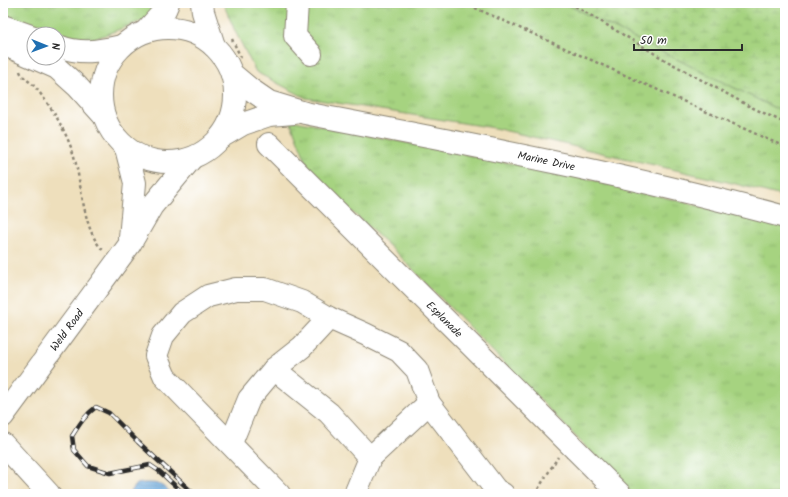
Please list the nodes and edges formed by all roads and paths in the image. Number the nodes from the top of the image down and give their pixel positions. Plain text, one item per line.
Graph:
1 (168, 3) edge
2 (202, 3) edge
3 (297, 3) edge
4 (464, 3) edge
5 (570, 3) edge
6 (3, 26) edge
7 (146, 31) junction
8 (26, 34) edge
9 (3, 44) edge
10 (122, 46) junction
11 (214, 46) junction
12 (66, 49) edge
13 (311, 54) dead end
14 (20, 69) dead end
15 (232, 74) junction
16 (305, 113) junction
17 (104, 116) junction
18 (785, 123) edge
19 (221, 137) junction
20 (269, 144) dead end
21 (126, 148) junction
22 (785, 148) edge
23 (191, 159) junction
24 (785, 217) edge
25 (130, 244) junction
26 (116, 262) junction
27 (329, 318) junction
28 (274, 369) junction
29 (429, 403) junction
30 (3, 416) edge
31 (567, 442) junction
32 (3, 444) edge
33 (231, 444) junction
34 (370, 458) junction
35 (497, 493) edge
36 (49, 494) edge
37 (279, 494) edge
38 (355, 494) edge
39 (535, 494) edge
40 (620, 494) edge

1 - 7 street
2 - 11 street
3 - 13 street
4 - 22 path
5 - 18 path
6 - 8 street
7 - 10 street
7 - 11 street
9 - 17 street
10 - 12 street
10 - 17 street
11 - 15 street
14 - 26 path
15 - 16 street, Marine Drive
15 - 19 street
16 - 19 street, Marine Drive
16 - 24 street, Marine Drive
17 - 21 street
19 - 23 street
20 - 31 street, Esplanade
21 - 23 street
21 - 25 street
23 - 25 street, Weld Road
25 - 26 street, Weld Road
26 - 30 street, Weld Road
27 - 28 street
27 - 29 street
27 - 33 street
28 - 33 street
28 - 34 street
29 - 34 street
29 - 35 street
31 - 39 path
31 - 40 street, Esplanade
32 - 36 street
33 - 37 street
34 - 38 street

